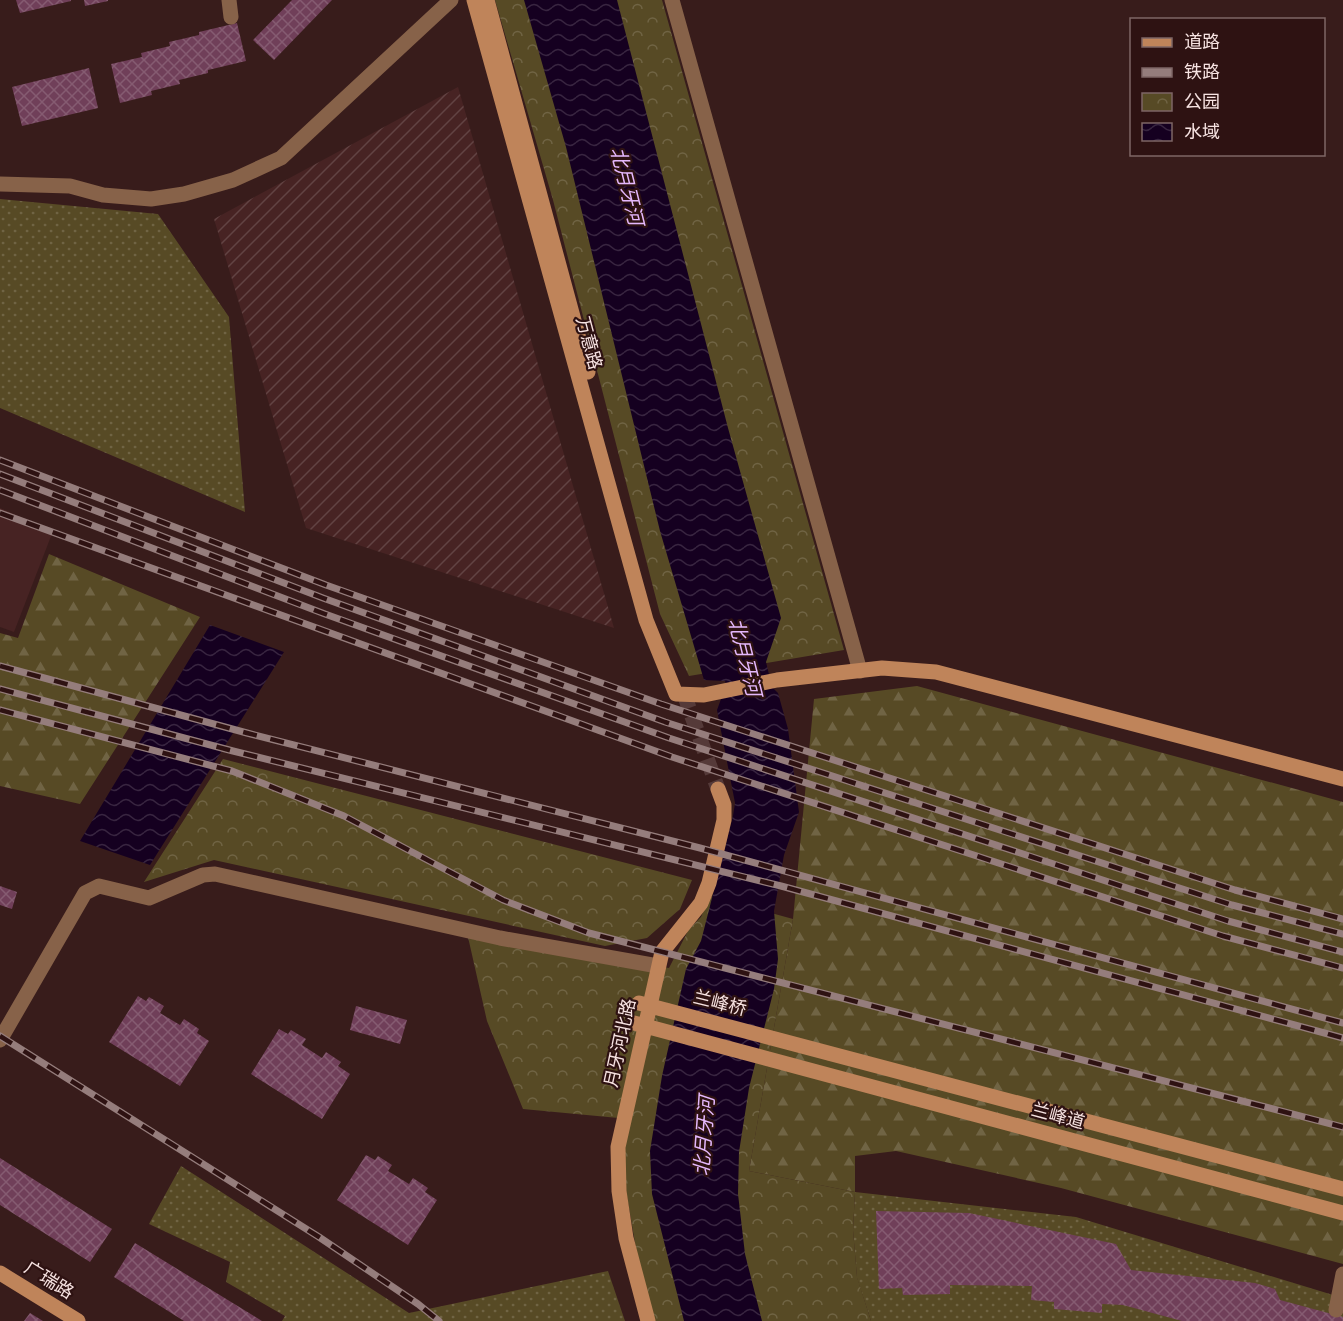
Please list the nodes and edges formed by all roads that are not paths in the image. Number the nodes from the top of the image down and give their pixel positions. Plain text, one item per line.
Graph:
1 (229, 0) edge
2 (451, 0) edge
3 (474, 0) edge
4 (487, 0) edge
5 (672, 0) edge
6 (231, 17) dead end
7 (0, 184) edge
8 (860, 671) junction
9 (680, 694) junction
10 (1343, 779) edge
11 (713, 836) dead end
12 (702, 881) dead end
13 (653, 965) junction
14 (649, 1006) junction
15 (645, 1025) junction
16 (769, 1036) joint
17 (0, 1040) edge
18 (1343, 1189) edge
19 (1343, 1213) edge
20 (0, 1273) edge
21 (1343, 1274) edge
22 (0, 1280) edge
23 (1336, 1310) dead end
24 (67, 1321) edge
25 (78, 1321) edge
26 (640, 1321) edge
27 (648, 1321) edge

1 - 6 street
2 - 7 street
3 - 9 street, 万意路
4 - 9 street, 万意路
5 - 8 street
8 - 9 street
8 - 10 street
11 - 13 street, 月牙河北路
12 - 13 street, 月牙河北路
13 - 14 street, 月牙河北路
13 - 17 street
14 - 15 street, 月牙河北路
14 - 16 street, 兰峰桥
15 - 19 street, 兰峰道
15 - 26 street, 月牙河北路
15 - 27 street, 月牙河北路
16 - 18 street, 兰峰道
20 - 25 street, 广瑞路
21 - 23 street
22 - 24 street, 广瑞路

